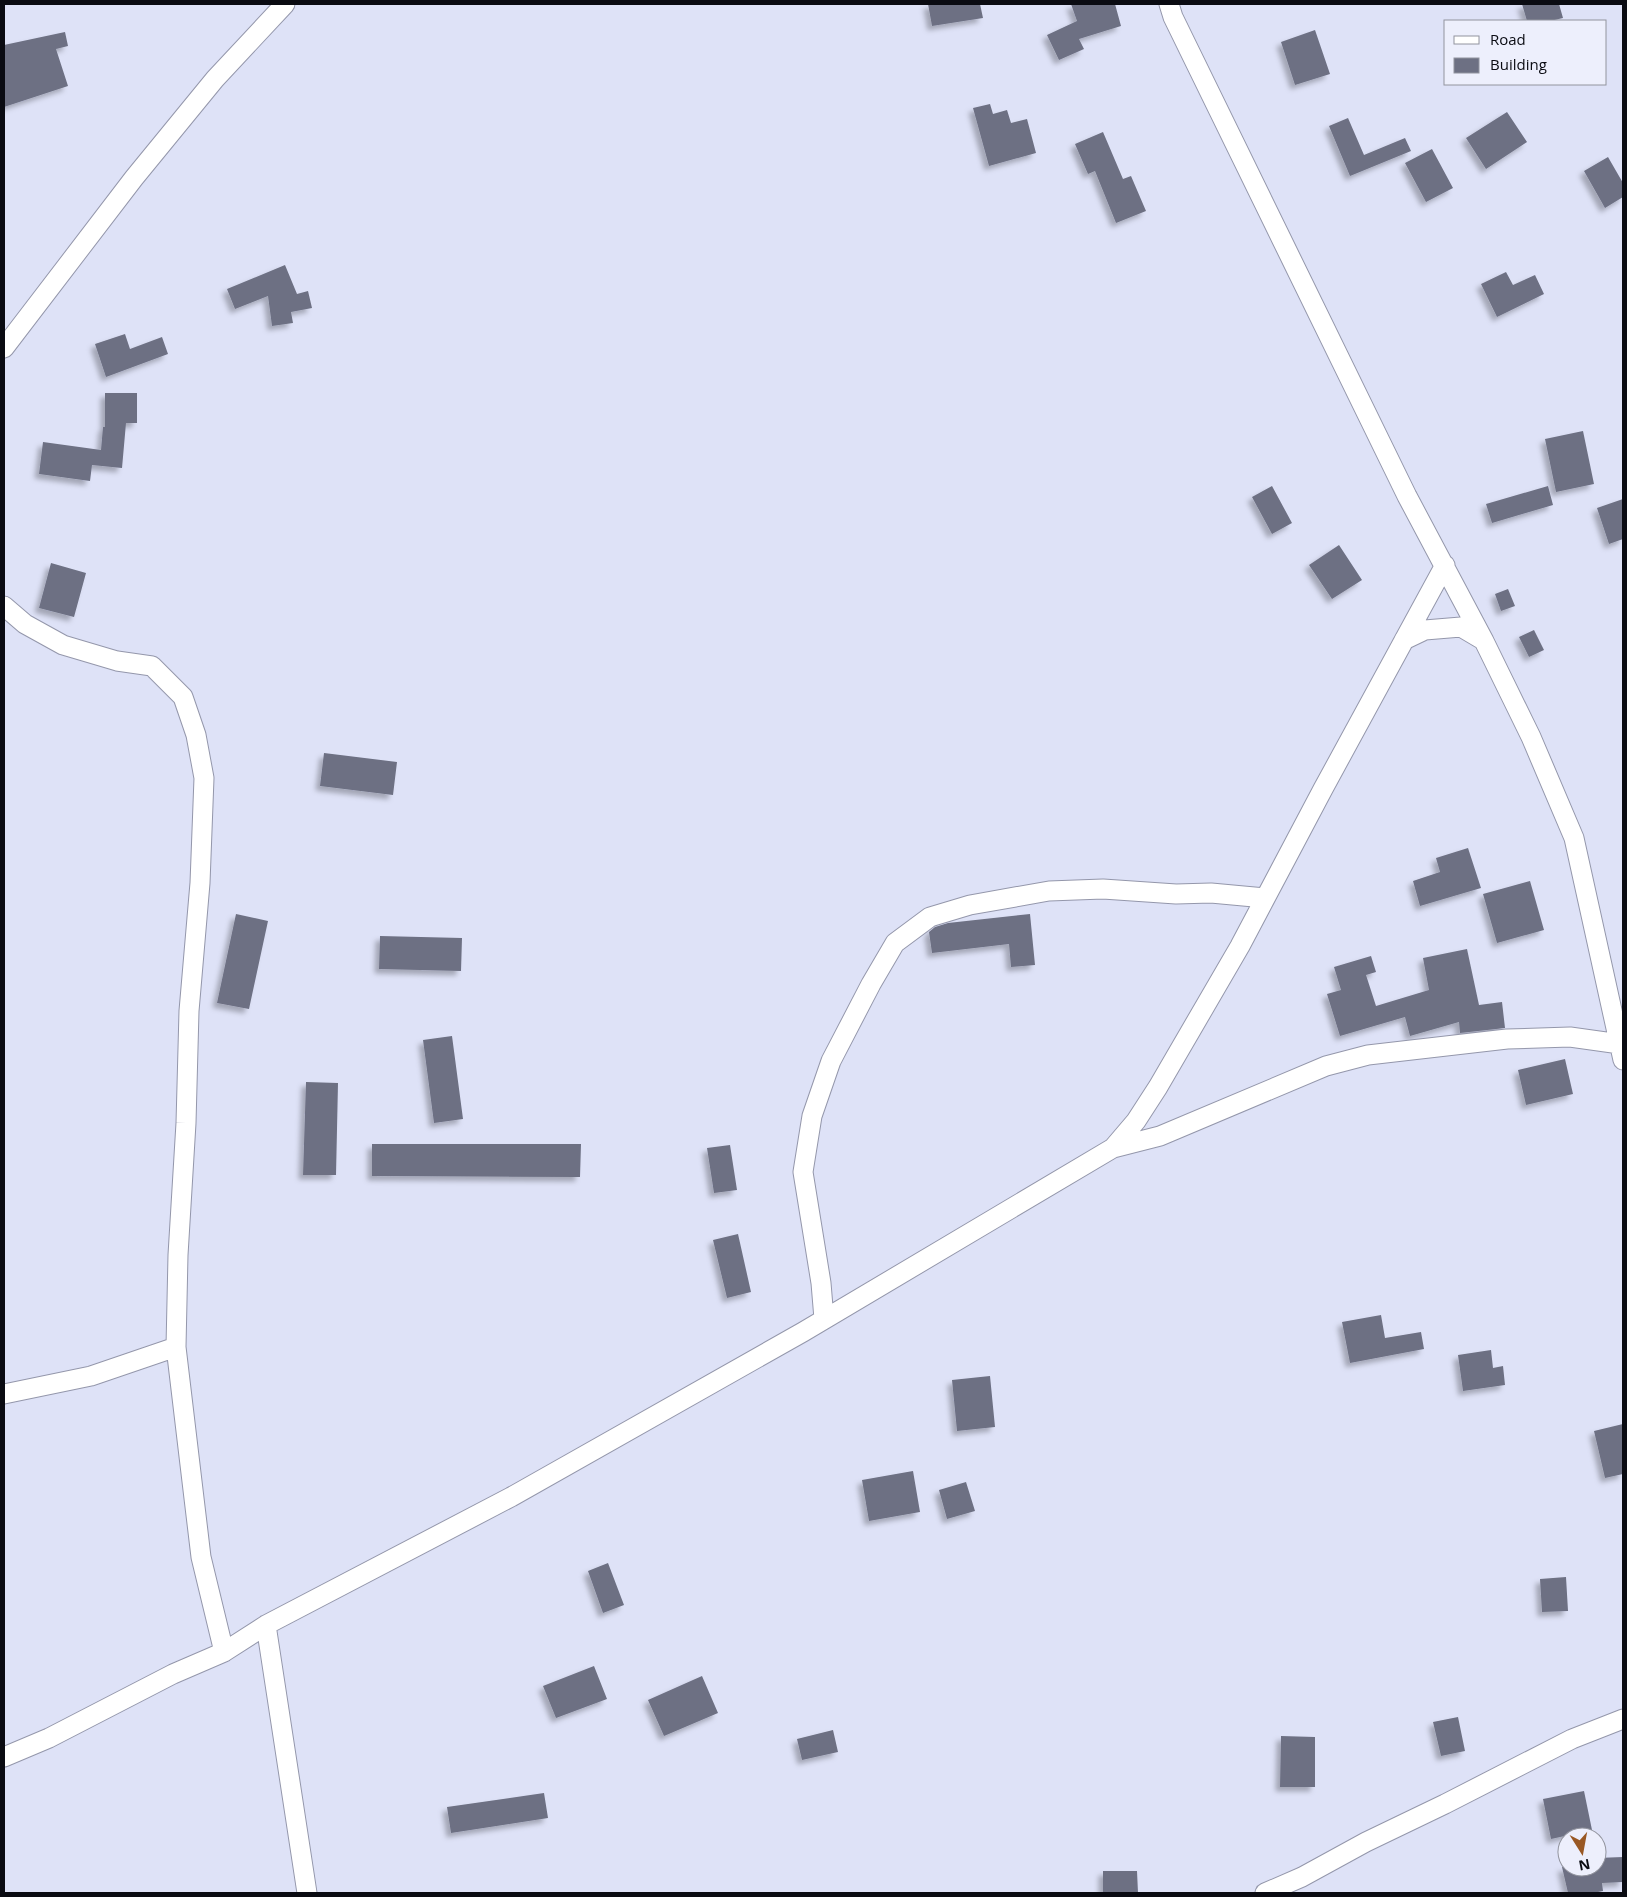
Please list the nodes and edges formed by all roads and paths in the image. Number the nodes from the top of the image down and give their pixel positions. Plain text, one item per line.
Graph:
1 (286, 4) edge
2 (1168, 4) edge
3 (4, 348) edge
4 (1445, 565) junction
5 (4, 606) edge
6 (1404, 640) junction
7 (1484, 640) junction
8 (1265, 898) junction
9 (1622, 1052) edge
10 (1113, 1148) junction
11 (824, 1319) junction
12 (176, 1347) junction
13 (4, 1394) edge
14 (266, 1625) junction
15 (224, 1652) junction
16 (1623, 1719) edge
17 (4, 1757) edge
18 (307, 1893) edge
19 (1265, 1893) edge

1 - 3 street
2 - 4 street
4 - 6 street
4 - 7 street
5 - 12 street
6 - 7 street
6 - 8 street
7 - 9 street
8 - 10 street
8 - 11 street
9 - 10 street
10 - 11 street
11 - 14 street
12 - 13 street
12 - 15 street
14 - 15 street
14 - 18 street
15 - 17 street
16 - 19 street

